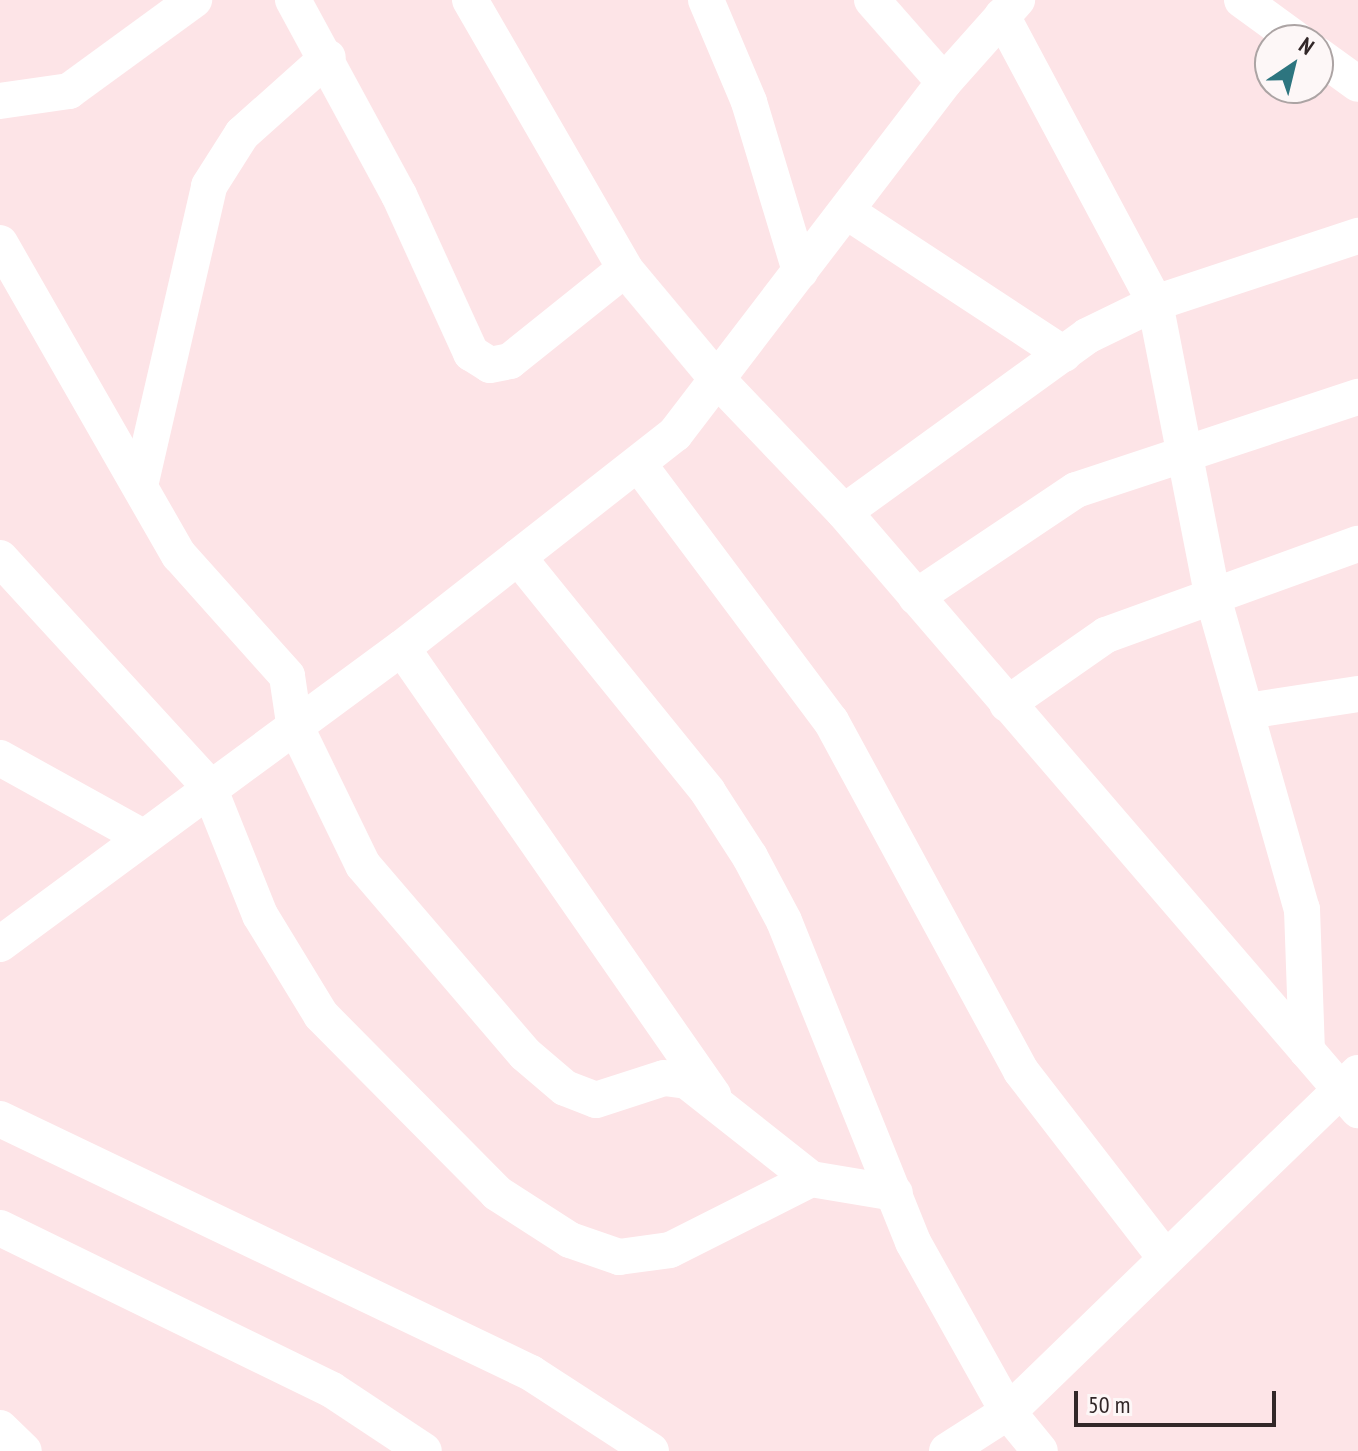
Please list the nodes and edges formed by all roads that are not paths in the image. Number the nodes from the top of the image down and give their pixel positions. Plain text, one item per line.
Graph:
1 (194, 0) edge
2 (293, 0) edge
3 (470, 0) edge
4 (706, 0) edge
5 (872, 0) edge
6 (1242, 0) edge
7 (1009, 8) edge
8 (1275, 24) edge
9 (328, 57) junction
10 (1334, 67) edge
11 (944, 82) junction
12 (1358, 84) edge
13 (0, 101) edge
14 (849, 213) junction
15 (1358, 236) edge
16 (0, 243) edge
17 (625, 269) junction
18 (800, 271) junction
19 (1155, 303) junction
20 (1064, 354) junction
21 (716, 378) junction
22 (1358, 397) edge
23 (1188, 456) junction
24 (640, 466) junction
25 (140, 486) junction
26 (844, 512) junction
27 (1358, 544) edge
28 (518, 557) junction
29 (0, 558) edge
30 (1212, 594) junction
31 (916, 597) junction
32 (402, 648) junction
33 (1358, 694) edge
34 (1007, 704) junction
35 (1247, 711) junction
36 (294, 723) junction
37 (0, 758) edge
38 (208, 785) junction
39 (139, 835) junction
40 (0, 944) edge
41 (1307, 1051) junction
42 (1352, 1091) edge
43 (713, 1095) junction
44 (0, 1119) edge
45 (811, 1179) junction
46 (895, 1193) junction
47 (0, 1228) edge
48 (1164, 1256) junction
49 (1008, 1412) junction
50 (0, 1428) edge
51 (24, 1451) edge
52 (424, 1451) edge
53 (651, 1451) edge
54 (947, 1451) edge
55 (1040, 1451) edge

1 - 13 street
2 - 9 street
3 - 17 street
4 - 18 street
5 - 11 street
6 - 8 street
7 - 11 street
7 - 19 street
9 - 17 street
9 - 25 street
10 - 12 street
11 - 14 street
14 - 18 street
14 - 20 street
15 - 19 street
16 - 25 street
17 - 21 street
18 - 21 street
19 - 20 street
19 - 23 street
20 - 26 street
21 - 24 street
21 - 26 street
22 - 23 street
23 - 30 street
23 - 31 street
24 - 28 street
24 - 48 street
25 - 36 street
26 - 31 street
27 - 30 street
28 - 32 street
28 - 46 street
29 - 38 street
30 - 34 street
30 - 35 street
31 - 34 street
32 - 36 street
32 - 43 street
33 - 35 street
34 - 41 street
35 - 41 street
36 - 38 street
36 - 43 street
37 - 39 street
38 - 39 street
38 - 45 street
39 - 40 street
41 - 42 street
42 - 48 street
43 - 45 street
44 - 53 street
45 - 46 street
46 - 49 street
47 - 52 street
48 - 49 street
49 - 54 street
49 - 55 street
50 - 51 street

